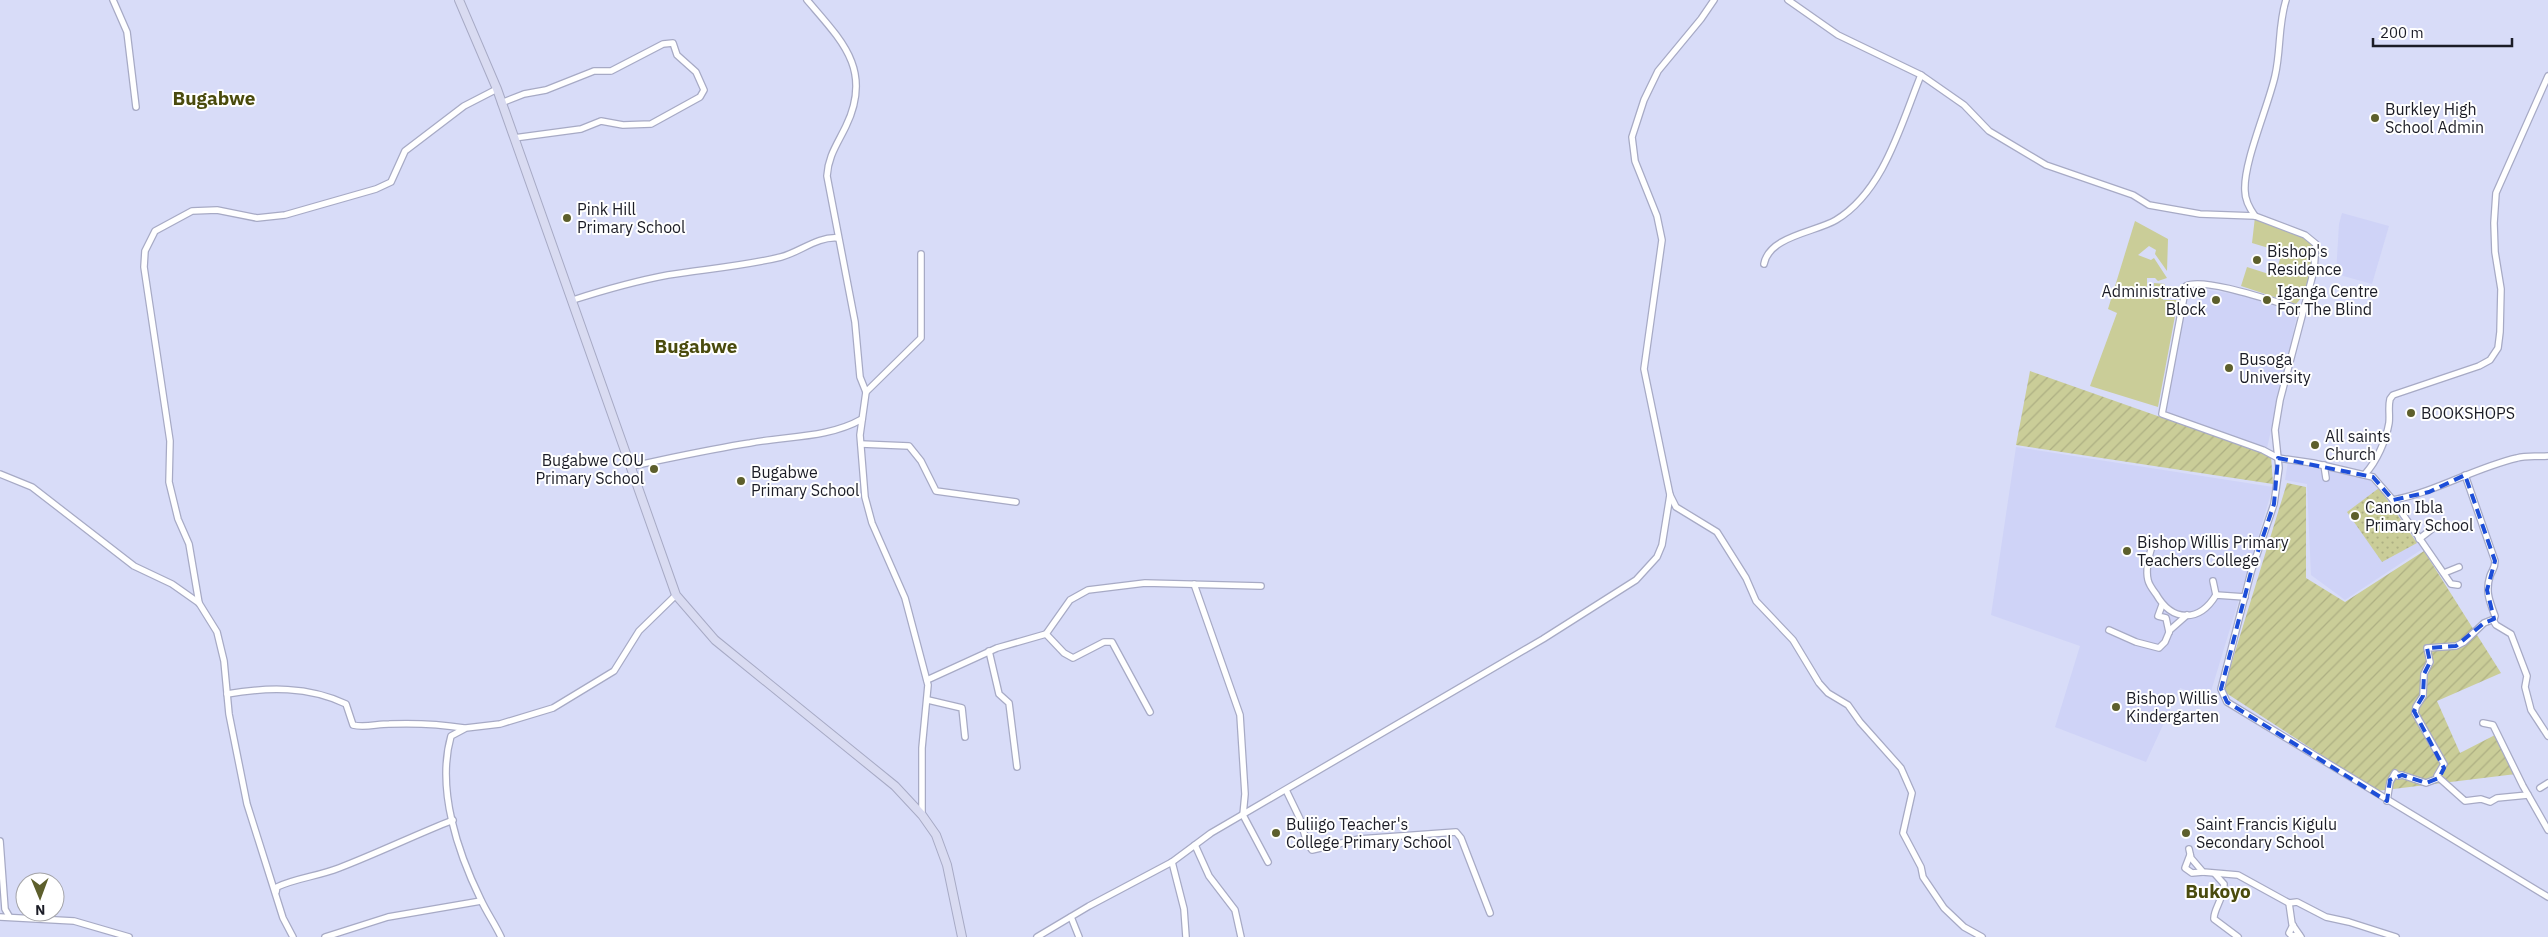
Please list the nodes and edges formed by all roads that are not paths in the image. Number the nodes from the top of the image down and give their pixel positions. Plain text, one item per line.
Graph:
1 (112, 0) edge
2 (459, 0) edge
3 (807, 0) edge
4 (1714, 0) edge
5 (1788, 0) edge
6 (2286, 0) edge
7 (1921, 75) junction
8 (2548, 76) edge
9 (496, 88) junction
10 (501, 103) junction
11 (136, 107) dead end
12 (514, 138) junction
13 (2255, 216) junction
14 (838, 238) junction
15 (922, 254) dead end
16 (1764, 264) dead end
17 (573, 300) junction
18 (2303, 310) junction
19 (866, 392) junction
20 (862, 419) junction
21 (861, 444) junction
22 (2548, 456) edge
23 (2278, 458) junction
24 (2324, 465) junction
25 (632, 466) junction
26 (0, 474) edge
27 (2365, 474) junction
28 (2465, 475) junction
29 (2326, 478) dead end
30 (1670, 496) junction
31 (2393, 500) junction
32 (1016, 502) dead end
33 (2432, 529) dead end
34 (2419, 539) junction
35 (2153, 542) dead end
36 (2459, 567) dead end
37 (2444, 573) junction
38 (2213, 580) dead end
39 (1194, 584) junction
40 (2458, 585) dead end
41 (1261, 586) dead end
42 (676, 595) junction
43 (2216, 595) junction
44 (2245, 597) junction
45 (199, 603) junction
46 (2162, 605) junction
47 (2188, 614) junction
48 (2493, 620) junction
49 (2109, 630) dead end
50 (2169, 632) junction
51 (1046, 634) junction
52 (989, 651) junction
53 (927, 680) junction
54 (227, 694) junction
55 (928, 700) junction
56 (1150, 712) dead end
57 (2483, 723) dead end
58 (466, 728) junction
59 (2548, 736) edge
60 (965, 737) dead end
61 (1017, 767) dead end
62 (2439, 778) junction
63 (2548, 783) edge
64 (2540, 788) dead end
65 (1286, 790) junction
66 (2528, 795) junction
67 (2387, 801) junction
68 (922, 815) junction
69 (1243, 815) junction
70 (453, 820) junction
71 (2548, 830) edge
72 (0, 841) edge
73 (1195, 845) junction
74 (1172, 862) junction
75 (1268, 862) dead end
76 (2203, 872) junction
77 (2216, 874) junction
78 (275, 894) junction
79 (2548, 897) edge
80 (482, 901) junction
81 (2289, 903) junction
82 (1490, 913) dead end
83 (8, 916) junction
84 (0, 917) edge
85 (1071, 917) junction
86 (2300, 936) edge
87 (129, 937) edge
88 (293, 937) edge
89 (325, 937) edge
90 (501, 937) edge
91 (962, 937) edge
92 (1037, 937) edge
93 (1079, 937) edge
94 (1186, 937) edge
95 (1241, 937) edge
96 (1982, 937) edge
97 (2238, 937) edge
98 (2396, 937) edge

1 - 11 street
2 - 9 street
3 - 14 street
4 - 30 street
5 - 7 street
6 - 13 street
7 - 13 street
7 - 16 street
8 - 27 street
9 - 10 street
9 - 45 street
10 - 12 street
10 - 12 street
12 - 17 street
13 - 18 street
14 - 17 street
14 - 19 street
15 - 19 street
17 - 25 street
18 - 23 street
18 - 23 street
19 - 20 street
20 - 21 street
20 - 25 street
21 - 32 street
21 - 53 street
22 - 28 street
23 - 24 street
23 - 44 street
24 - 27 street
24 - 29 street
25 - 42 street
26 - 45 street
27 - 31 street
28 - 31 street
28 - 48 street
30 - 65 street
30 - 96 street
31 - 34 street
33 - 34 street
34 - 37 street
35 - 46 street
36 - 37 street
37 - 40 street
38 - 43 street
39 - 41 street
39 - 51 street
39 - 69 street
42 - 58 street
42 - 68 street
43 - 44 street
43 - 47 street
44 - 67 street
45 - 54 street
46 - 47 street
46 - 50 street
47 - 50 street
48 - 59 street
48 - 62 street
49 - 50 street
51 - 52 street
51 - 56 street
52 - 53 street
52 - 61 street
53 - 55 street
54 - 58 street
54 - 78 street
55 - 60 street
55 - 68 street
57 - 66 street
58 - 70 street
62 - 66 street
62 - 67 street
63 - 64 street
65 - 69 street
65 - 82 street
66 - 71 street
67 - 79 street
68 - 91 street
69 - 73 street
69 - 75 street
70 - 78 street
70 - 80 street
72 - 83 street
73 - 74 street
73 - 95 street
74 - 85 street
74 - 94 street
76 - 76 street
76 - 77 street
77 - 81 street
77 - 97 street
78 - 88 street
80 - 89 street
80 - 90 street
81 - 86 street
81 - 98 street
83 - 84 street
83 - 87 street
85 - 92 street
85 - 93 street

